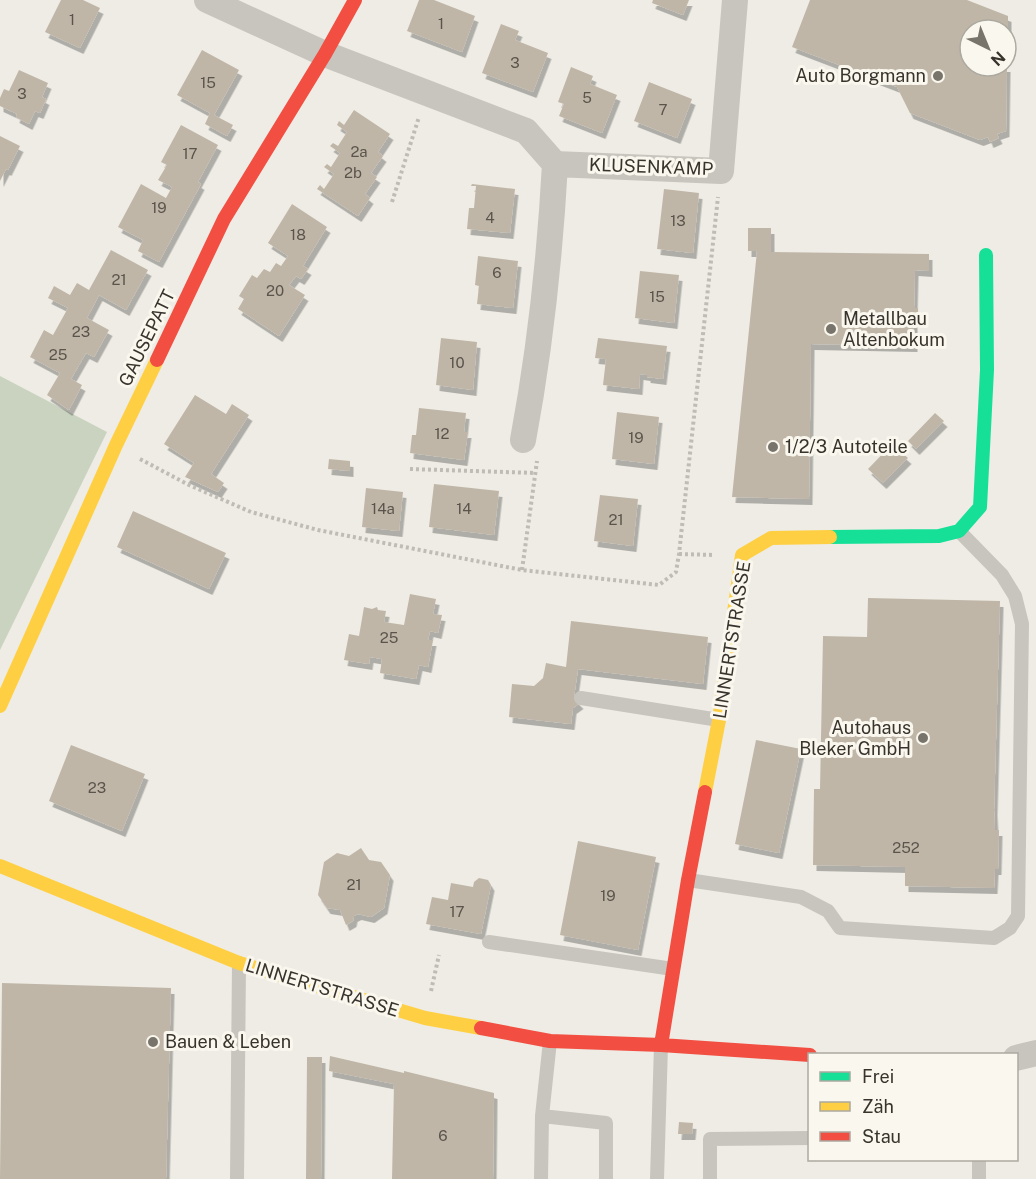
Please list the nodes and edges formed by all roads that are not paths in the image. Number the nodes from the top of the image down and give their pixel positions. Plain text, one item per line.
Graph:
1 (207, 0) edge
2 (355, 0) edge
3 (735, 0) edge
4 (325, 54) junction
5 (555, 164) junction
6 (986, 255) dead end
7 (523, 440) road end
8 (959, 531) junction
9 (581, 698) dead end
10 (0, 706) edge
11 (719, 720) junction
12 (0, 866) edge
13 (688, 880) junction
14 (489, 942) dead end
15 (239, 963) junction
16 (673, 969) junction
17 (550, 1041) junction
18 (661, 1045) junction
19 (1036, 1053) edge
20 (808, 1054) edge
21 (1018, 1058) edge
22 (1018, 1067) edge
23 (1036, 1072) edge
24 (542, 1116) junction
25 (808, 1138) edge
26 (979, 1161) edge
27 (237, 1179) edge
28 (541, 1179) edge
29 (606, 1179) edge
30 (657, 1179) edge
31 (710, 1179) edge
32 (979, 1179) edge

1 - 4 street
2 - 4 street, GAUSEPATT
3 - 5 street, KLUSENKAMP
4 - 5 street
4 - 10 street, GAUSEPATT
5 - 7 street
6 - 8 street
8 - 11 street, LINNERTSTRASSE
8 - 13 lane
9 - 11 lane
11 - 13 street, LINNERTSTRASSE
12 - 15 street, LINNERTSTRASSE
13 - 16 street, LINNERTSTRASSE
14 - 16 lane
15 - 17 street, LINNERTSTRASSE
15 - 27 lane
16 - 18 street, LINNERTSTRASSE
17 - 18 street, LINNERTSTRASSE
17 - 24 lane
18 - 20 street, LINNERTSTRASSE
18 - 30 lane
19 - 21 street
22 - 23 street
24 - 28 lane
24 - 29 lane
25 - 31 lane
26 - 32 lane

